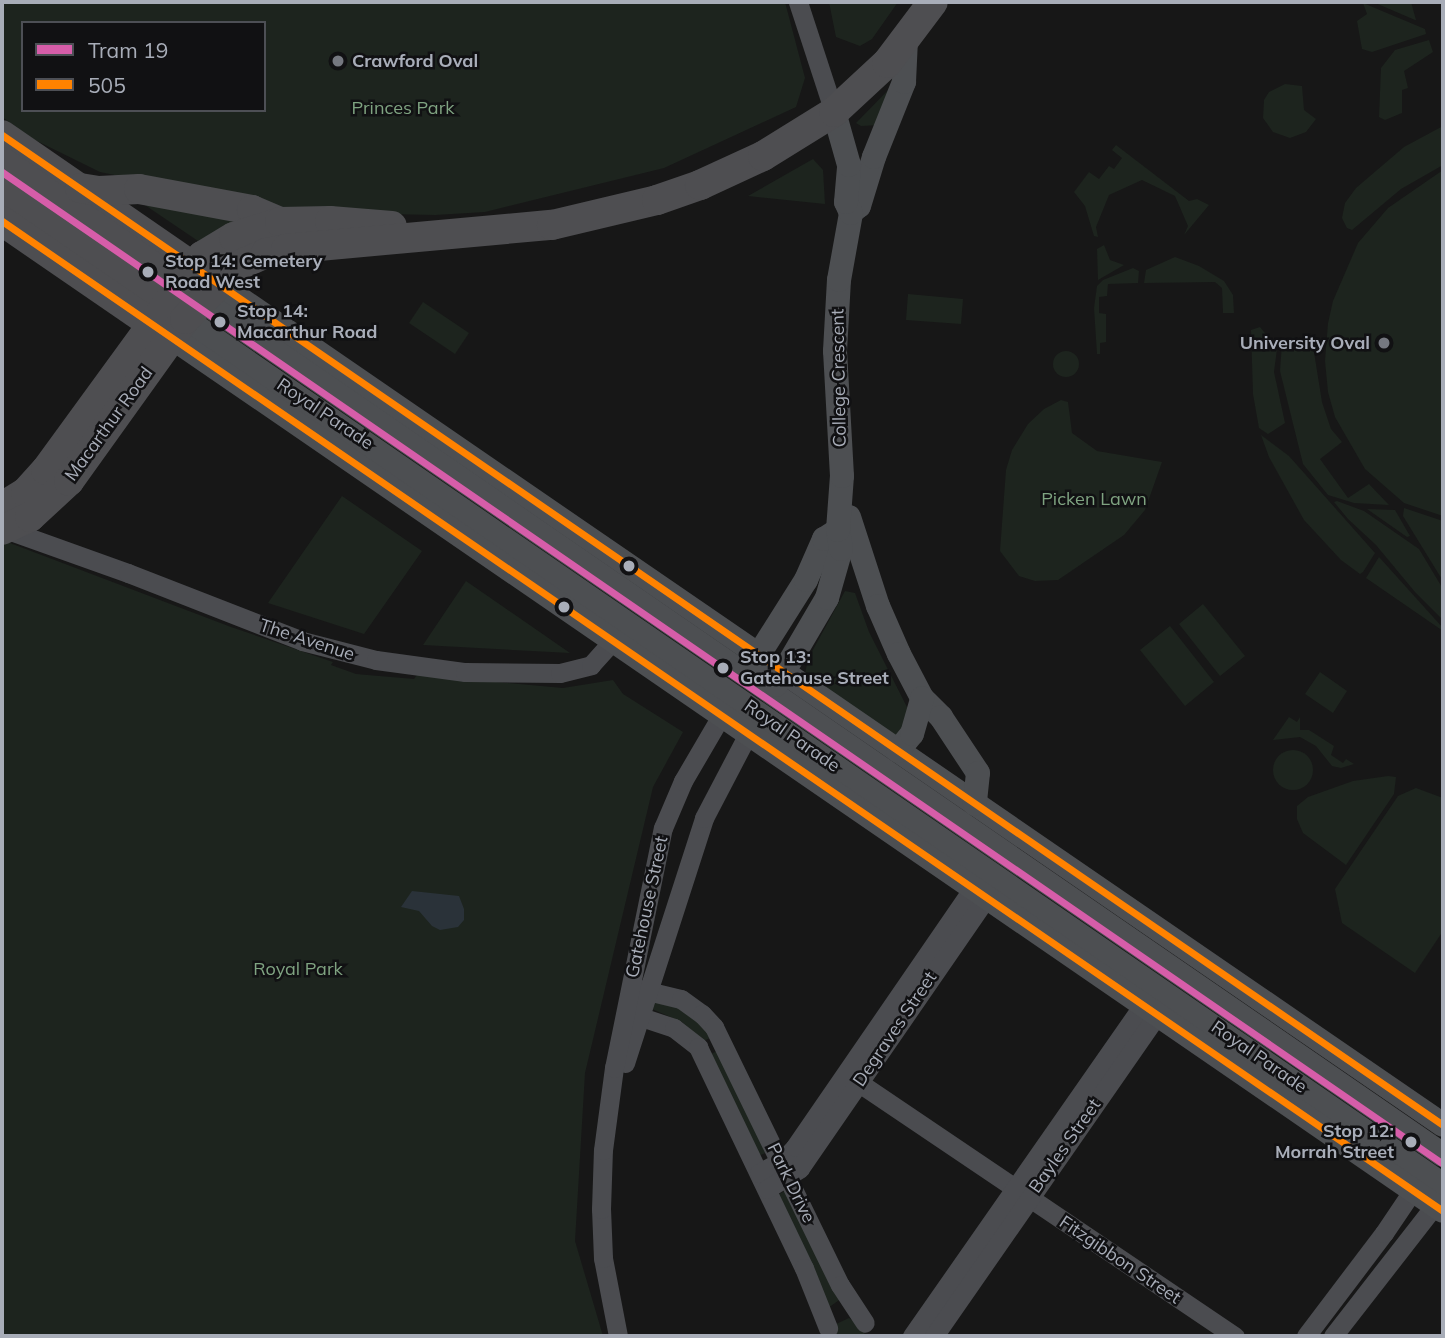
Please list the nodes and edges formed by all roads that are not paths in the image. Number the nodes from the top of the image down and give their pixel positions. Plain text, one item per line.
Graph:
1 (798, 2) edge
2 (933, 2) edge
3 (906, 39) junction
4 (834, 112) junction
5 (2, 135) edge
6 (2, 162) edge
7 (80, 188) junction
8 (2, 192) edge
9 (851, 213) junction
10 (2, 220) edge
11 (280, 222) junction
12 (472, 234) junction
13 (183, 302) junction
14 (46, 470) junction
15 (841, 504) junction
16 (38, 510) junction
17 (3, 517) edge
18 (838, 530) junction
19 (67, 552) junction
20 (667, 592) junction
21 (640, 601) junction
22 (619, 632) junction
23 (740, 685) junction
24 (922, 698) junction
25 (766, 703) junction
26 (898, 751) junction
27 (975, 804) junction
28 (993, 874) junction
29 (1101, 904) junction
30 (1196, 969) junction
31 (640, 988) junction
32 (1158, 1005) junction
33 (633, 1014) junction
34 (722, 1040) junction
35 (1218, 1042) junction
36 (701, 1052) junction
37 (853, 1078) junction
38 (1443, 1125) edge
39 (1443, 1155) edge
40 (785, 1169) junction
41 (763, 1181) junction
42 (1413, 1190) junction
43 (1022, 1193) junction
44 (1441, 1200) edge
45 (1344, 1286) junction
46 (1362, 1298) junction
47 (868, 1330) edge
48 (825, 1333) edge
49 (1228, 1334) edge
50 (618, 1336) edge
51 (912, 1336) edge
52 (934, 1336) edge
53 (1306, 1336) edge
54 (1333, 1336) edge

1 - 4 street
2 - 3 highway
3 - 4 highway
3 - 9 main road
4 - 9 main road, College Crescent
4 - 12 highway
5 - 7 highway, Royal Parade
6 - 13 highway, Royal Parade
7 - 11 highway
7 - 13 highway, Royal Parade
8 - 13 highway, Royal Parade
9 - 15 main road, College Crescent
10 - 13 highway, Royal Parade
11 - 12 highway
11 - 13 highway
12 - 13 highway
13 - 14 highway, Macarthur Road
13 - 16 highway, Macarthur Road
13 - 20 main road, Royal Parade
13 - 21 main road, Royal Parade
13 - 22 main road, Royal Parade
14 - 16 highway
14 - 17 highway, Macarthur Road
15 - 18 main road, College Crescent
15 - 24 main road, College Crescent
16 - 17 highway, Macarthur Road
16 - 19 street
17 - 19 street, The Avenue
18 - 23 main road
18 - 25 main road, College Crescent
19 - 22 street, The Avenue
20 - 21 main road
20 - 23 main road, Royal Parade
21 - 22 main road
21 - 23 main road, Royal Parade
22 - 23 main road, Royal Parade
23 - 25 main road, Royal Parade
23 - 25 main road, Royal Parade
23 - 31 street, Gatehouse Street
24 - 26 main road
24 - 27 main road, College Crescent
25 - 26 main road, Royal Parade
25 - 28 main road, Royal Parade
25 - 28 main road, Royal Parade
25 - 31 street, Gatehouse Street
26 - 27 main road, Royal Parade
27 - 29 main road, Royal Parade
28 - 29 main road, Royal Parade
28 - 32 main road, Royal Parade
28 - 37 street, Degraves Street
29 - 30 main road, Royal Parade
30 - 32 main road, Bayles Street
30 - 38 main road, Royal Parade
30 - 39 main road, Royal Parade
31 - 33 street, Gatehouse Street
31 - 34 street, Park Drive
32 - 35 main road, Royal Parade
32 - 43 street, Bayles Street
33 - 36 street, Park Drive
33 - 50 street, Gatehouse Street
34 - 36 street
34 - 40 street, Park Drive
35 - 42 main road, Royal Parade
35 - 44 main road, Royal Parade
36 - 41 street, Park Drive
37 - 40 street, Degraves Street
37 - 43 street, Fitzgibbon Street
40 - 41 street, Degraves Street
40 - 47 street, Park Drive
41 - 48 street, Park Drive
42 - 44 main road, Royal Parade
42 - 45 street
43 - 49 street, Fitzgibbon Street
43 - 51 street, Bayles Street
43 - 52 street, Bayles Street
44 - 46 street
45 - 46 street
45 - 53 street
46 - 54 street
47 - 48 street

